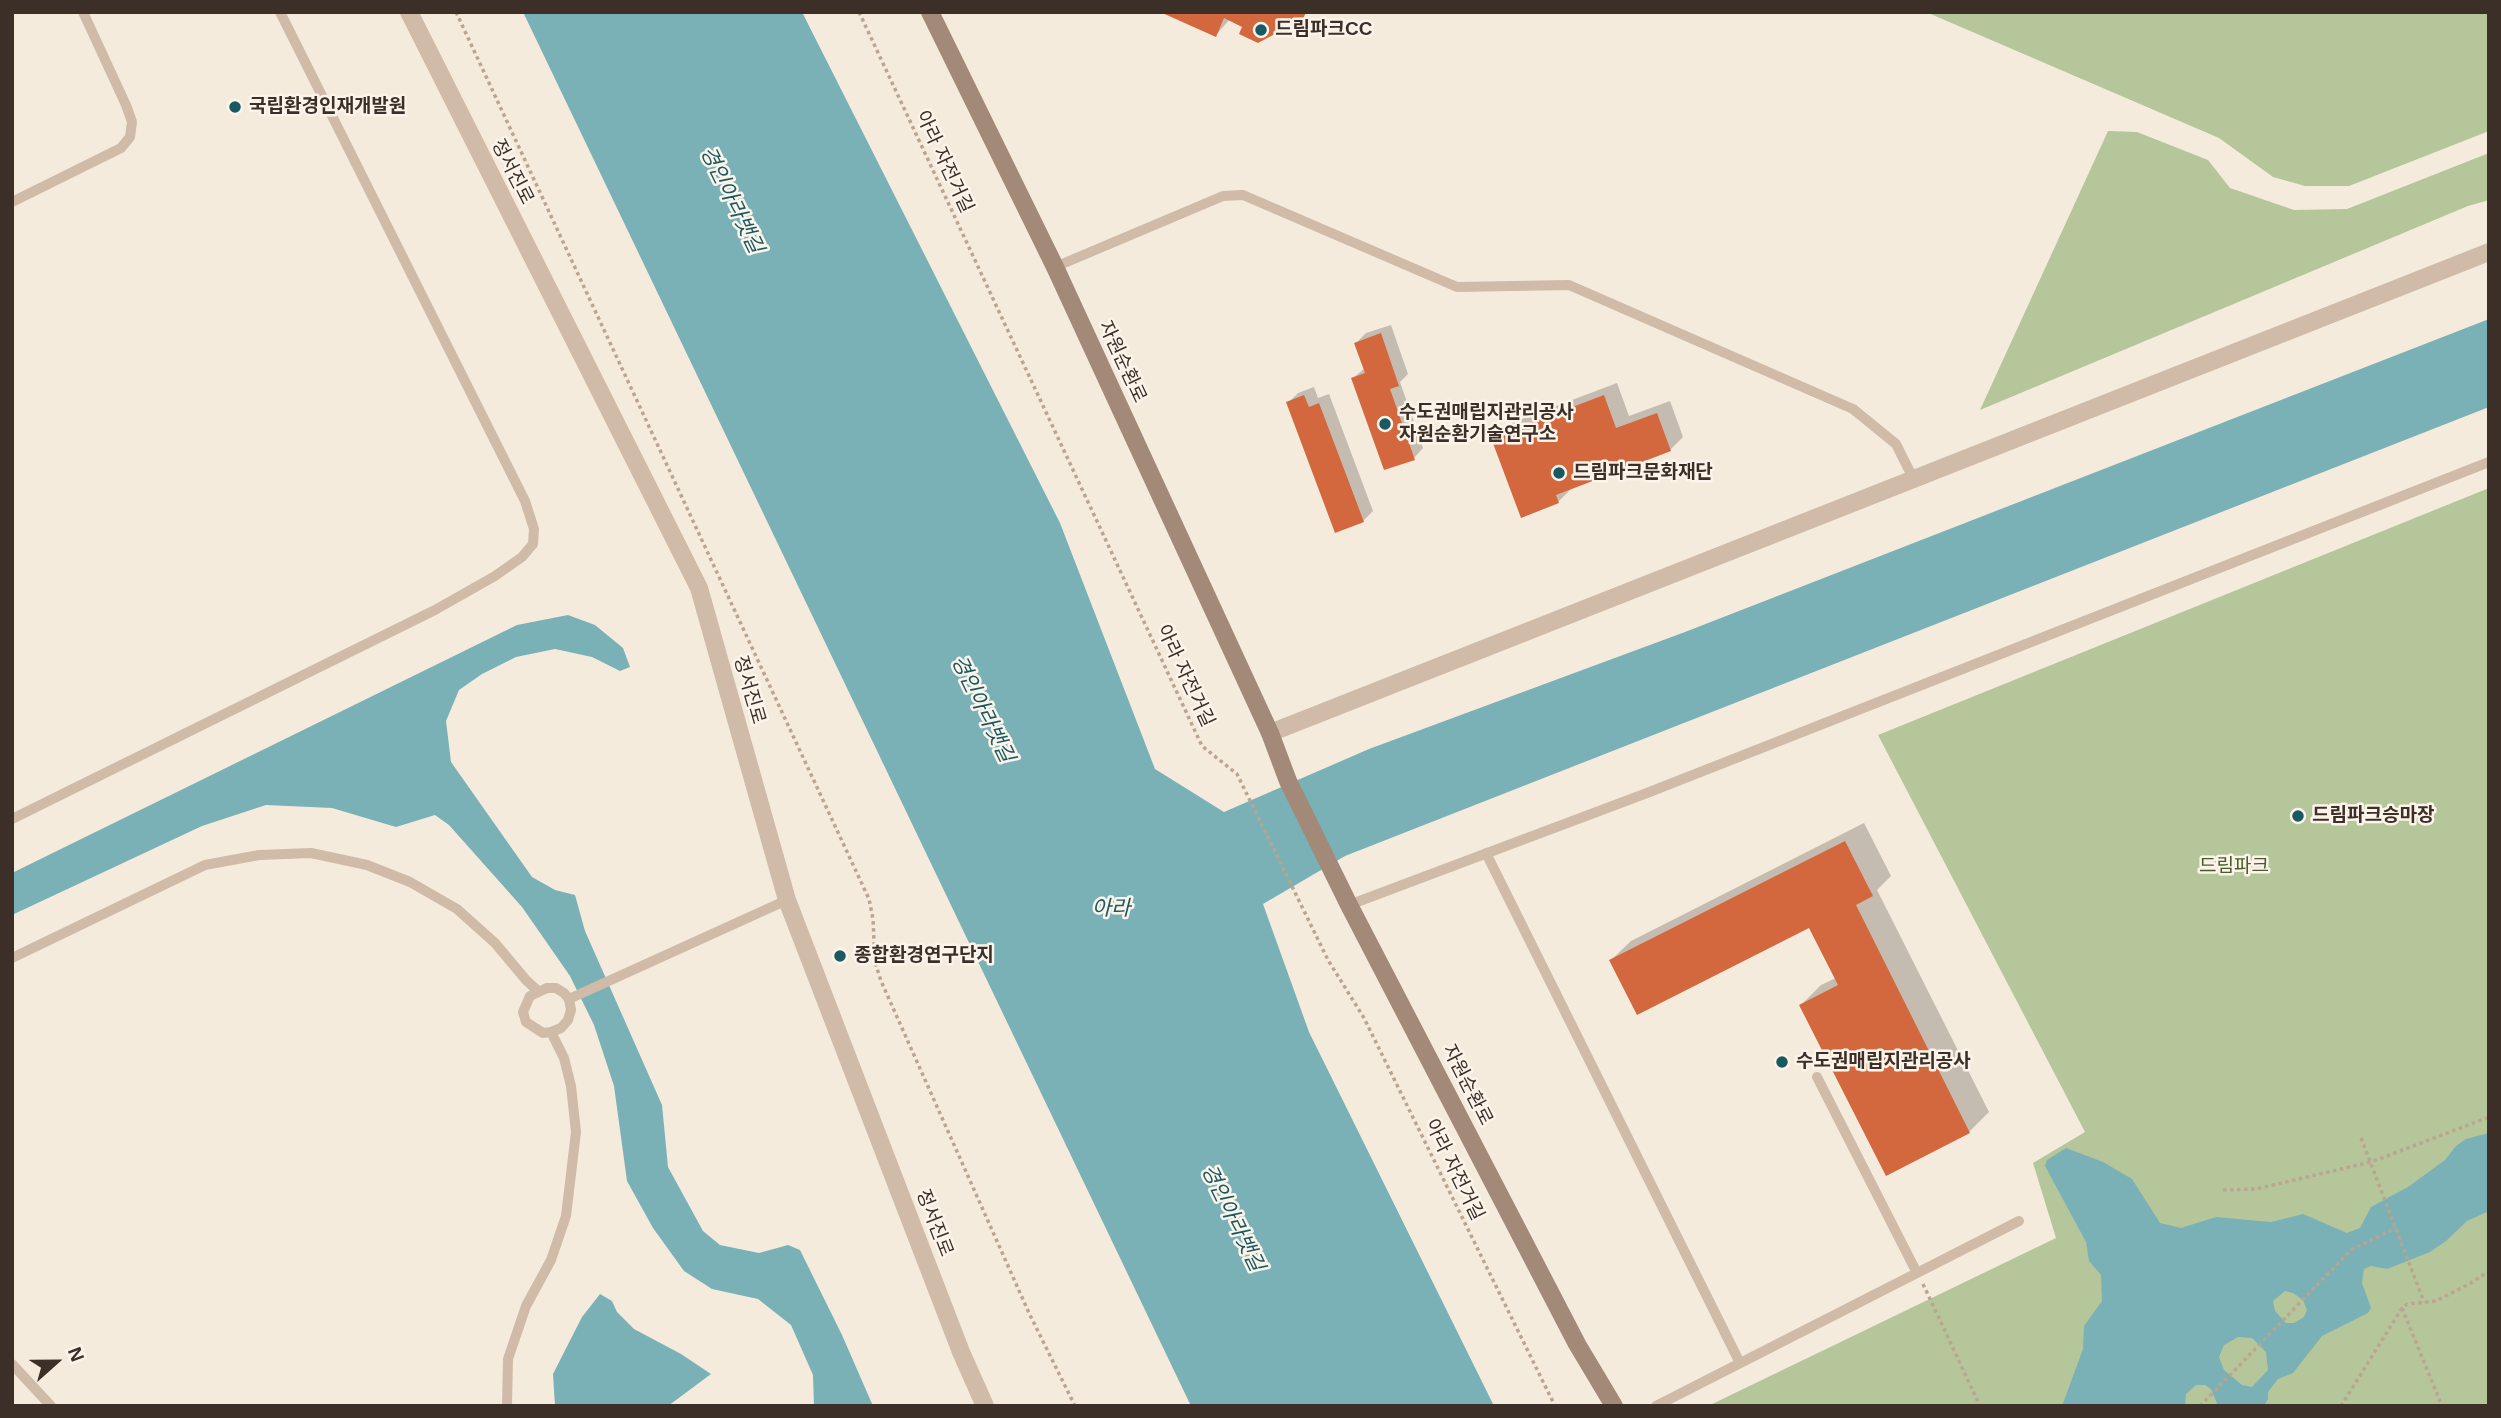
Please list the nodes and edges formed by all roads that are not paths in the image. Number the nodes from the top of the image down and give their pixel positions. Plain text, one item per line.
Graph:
1 (83, 12) edge
2 (280, 12) edge
3 (409, 12) edge
4 (930, 12) edge
5 (12, 202) edge
6 (2489, 253) edge
7 (1055, 267) junction
8 (2489, 462) edge
9 (1913, 478) junction
10 (1270, 733) junction
11 (12, 819) edge
12 (1486, 853) junction
13 (1345, 897) junction
14 (787, 900) junction
15 (12, 958) edge
16 (538, 990) junction
17 (569, 999) junction
18 (551, 1032) junction
19 (1817, 1077) dead end
20 (2020, 1221) dead end
21 (1917, 1273) junction
22 (1740, 1363) junction
23 (12, 1364) edge
24 (51, 1406) edge
25 (507, 1406) edge
26 (985, 1406) edge
27 (1614, 1406) edge
28 (1656, 1406) edge

1 - 5 lane
2 - 11 lane
3 - 14 street, 정서진로
4 - 7 main road, 자원순환로
6 - 9 street
7 - 9 lane
7 - 10 main road, 자원순환로
8 - 12 lane
9 - 10 street
10 - 13 main road, 자원순환로
12 - 13 lane
12 - 22 lane
13 - 27 main road, 자원순환로
14 - 17 lane
14 - 26 street, 정서진로
15 - 16 lane
16 - 17 lane
16 - 18 lane
17 - 18 lane
18 - 25 lane
19 - 21 lane
20 - 21 lane
21 - 22 lane
22 - 28 lane
23 - 24 lane

